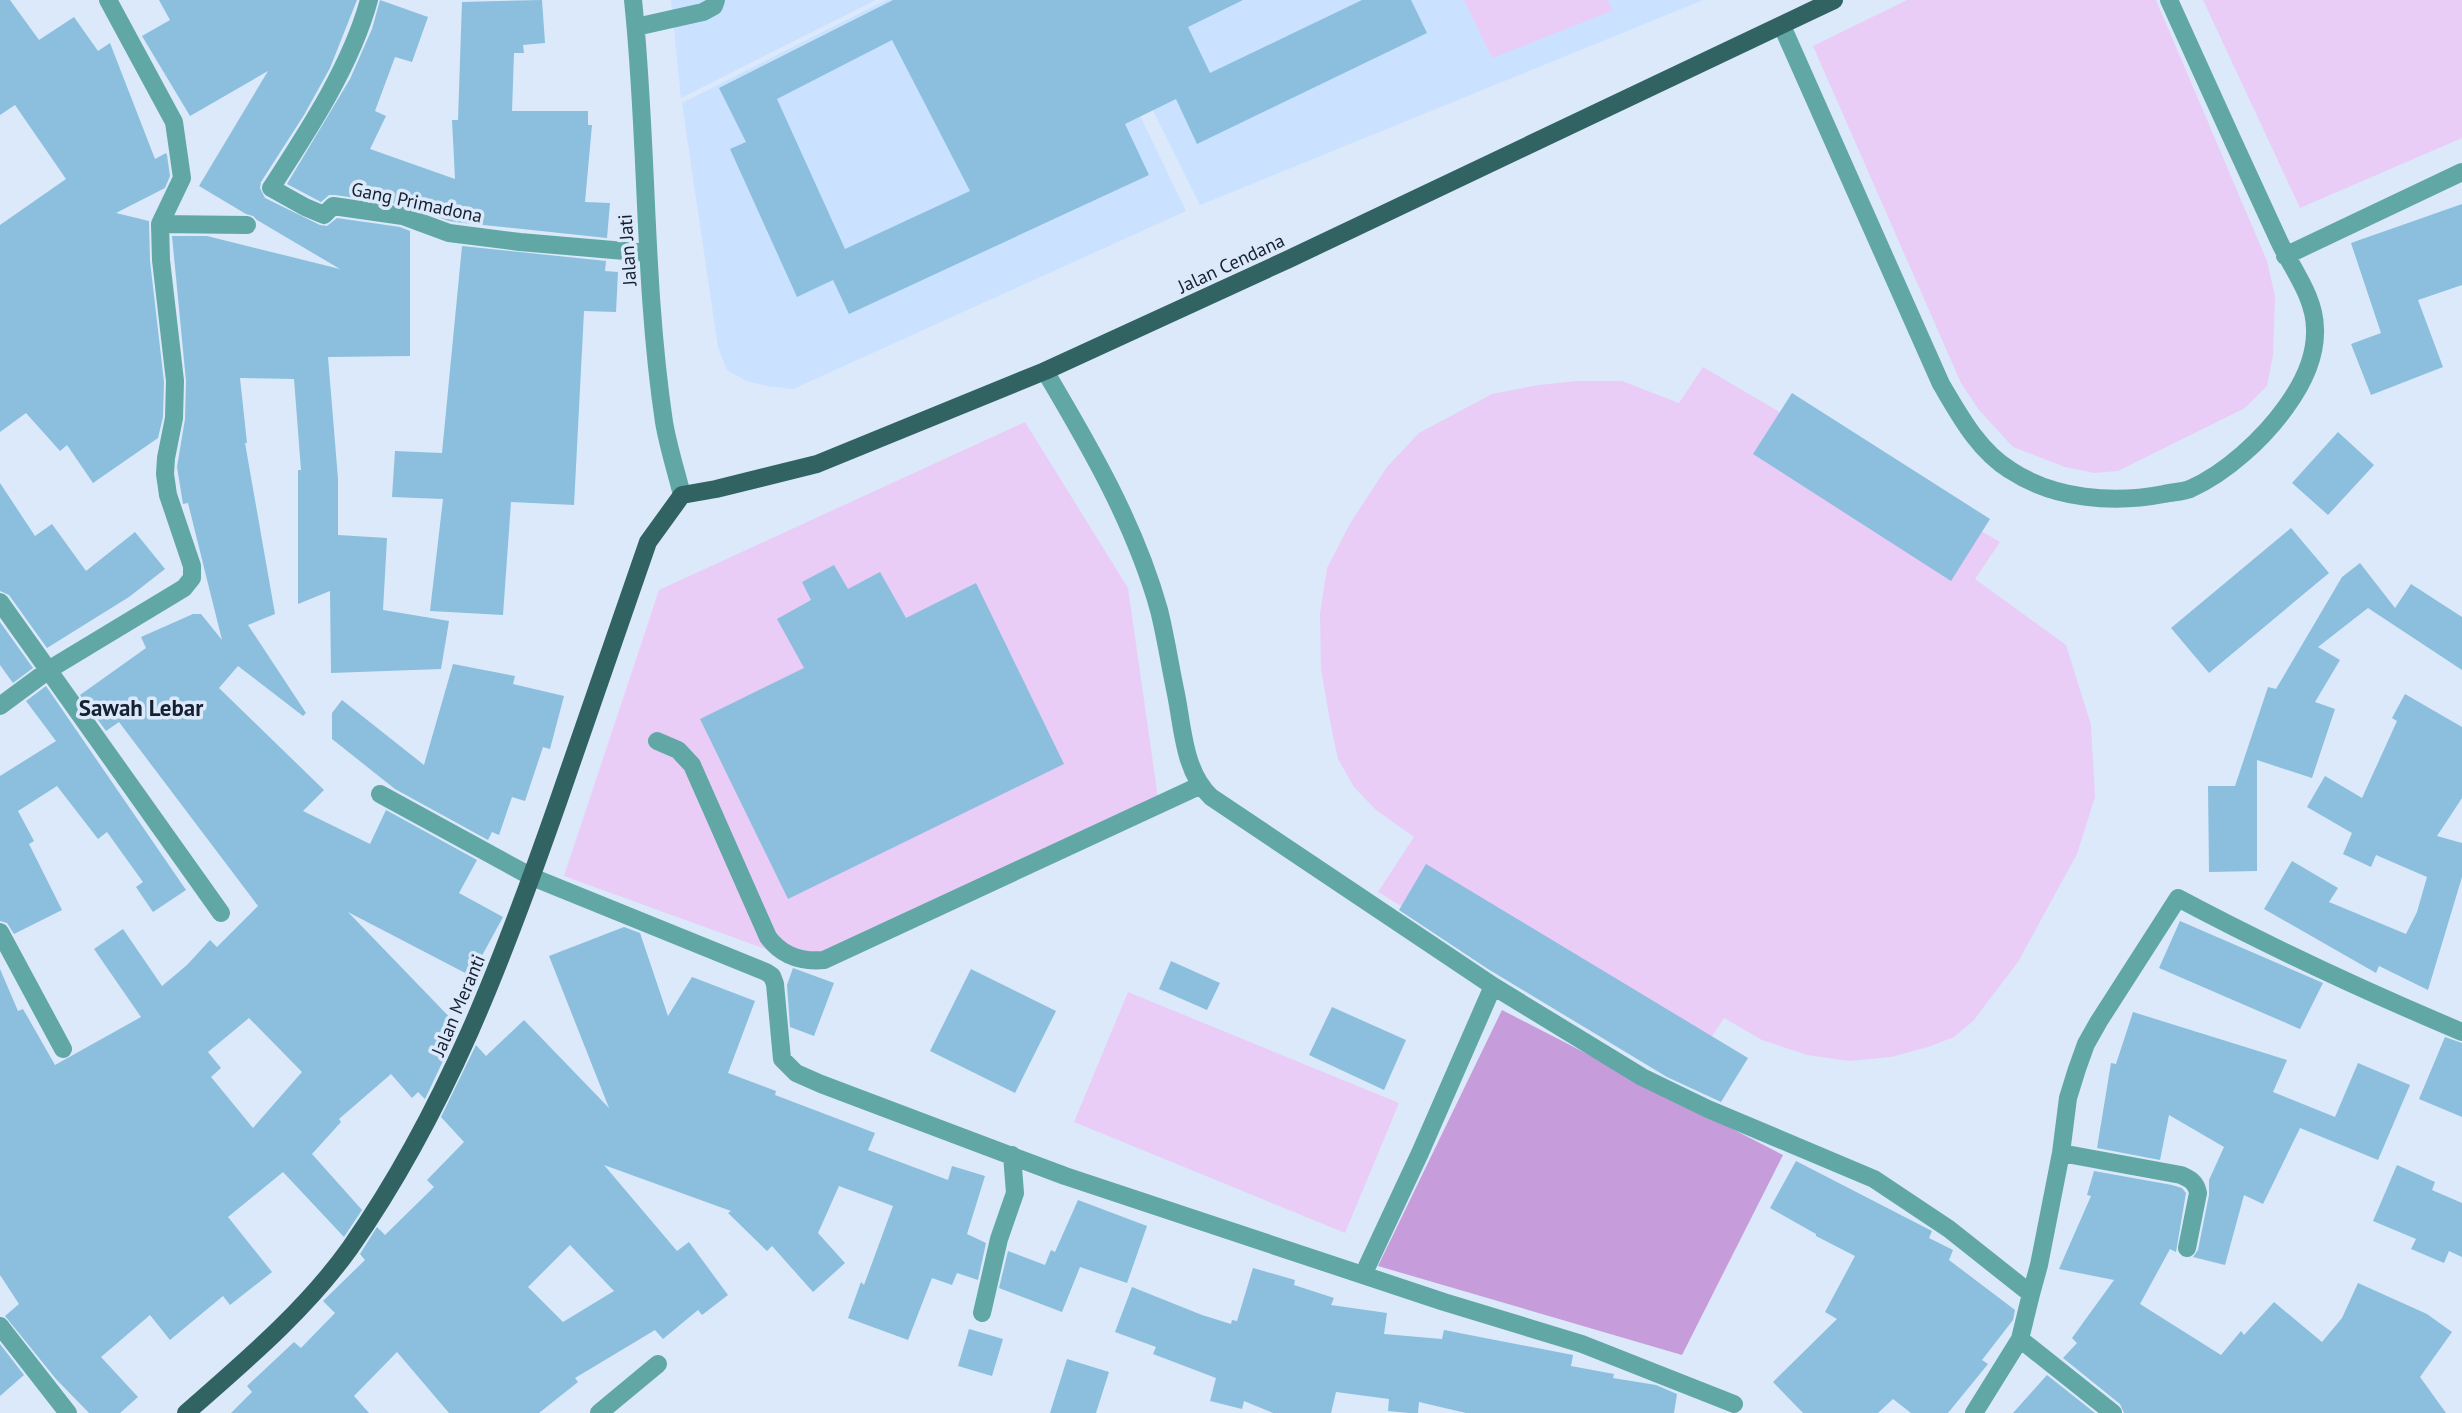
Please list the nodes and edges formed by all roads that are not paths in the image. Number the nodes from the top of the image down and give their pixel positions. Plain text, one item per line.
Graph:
1 (107, 0) edge
2 (369, 0) edge
3 (633, 0) edge
4 (716, 0) edge
5 (1834, 0) edge
6 (2169, 0) edge
7 (1782, 26) junction
8 (636, 27) junction
9 (2462, 172) edge
10 (160, 224) junction
11 (247, 225) dead end
12 (648, 253) junction
13 (2286, 256) junction
14 (1045, 371) junction
15 (682, 495) junction
16 (0, 602) edge
17 (50, 669) junction
18 (0, 706) edge
19 (657, 741) dead end
20 (1199, 786) junction
21 (380, 794) dead end
22 (532, 877) junction
23 (221, 913) dead end
24 (0, 932) edge
25 (1493, 986) junction
26 (2462, 1032) edge
27 (63, 1049) dead end
28 (2061, 1153) junction
29 (1012, 1155) junction
30 (2186, 1248) dead end
31 (1363, 1275) junction
32 (2031, 1294) junction
33 (982, 1313) dead end
34 (0, 1326) edge
35 (2020, 1339) junction
36 (658, 1364) dead end
37 (1734, 1404) dead end
38 (68, 1413) edge
39 (186, 1413) edge
40 (599, 1413) edge
41 (1974, 1413) edge
42 (2113, 1413) edge

1 - 10 street
2 - 12 street, Gang Primadona
3 - 8 street, Jalan Jati
4 - 8 street
5 - 7 main road, Jalan Cendana
6 - 13 street
7 - 13 street
7 - 14 main road, Jalan Cendana
8 - 12 street, Jalan Jati
9 - 13 street
10 - 11 street
10 - 17 street
12 - 15 street, Jalan Jati
14 - 15 main road, Jalan Cendana
14 - 20 street
15 - 22 main road, Jalan Meranti
16 - 17 street
17 - 18 street
17 - 23 street
19 - 20 street
20 - 25 street
21 - 22 street
22 - 29 street
22 - 39 main road, Jalan Meranti
24 - 27 street
25 - 31 street
25 - 32 street
26 - 28 street
28 - 30 street
28 - 32 street
29 - 31 street
29 - 33 street
31 - 37 street
32 - 35 street
34 - 38 street
35 - 41 street
35 - 42 street
36 - 40 street

